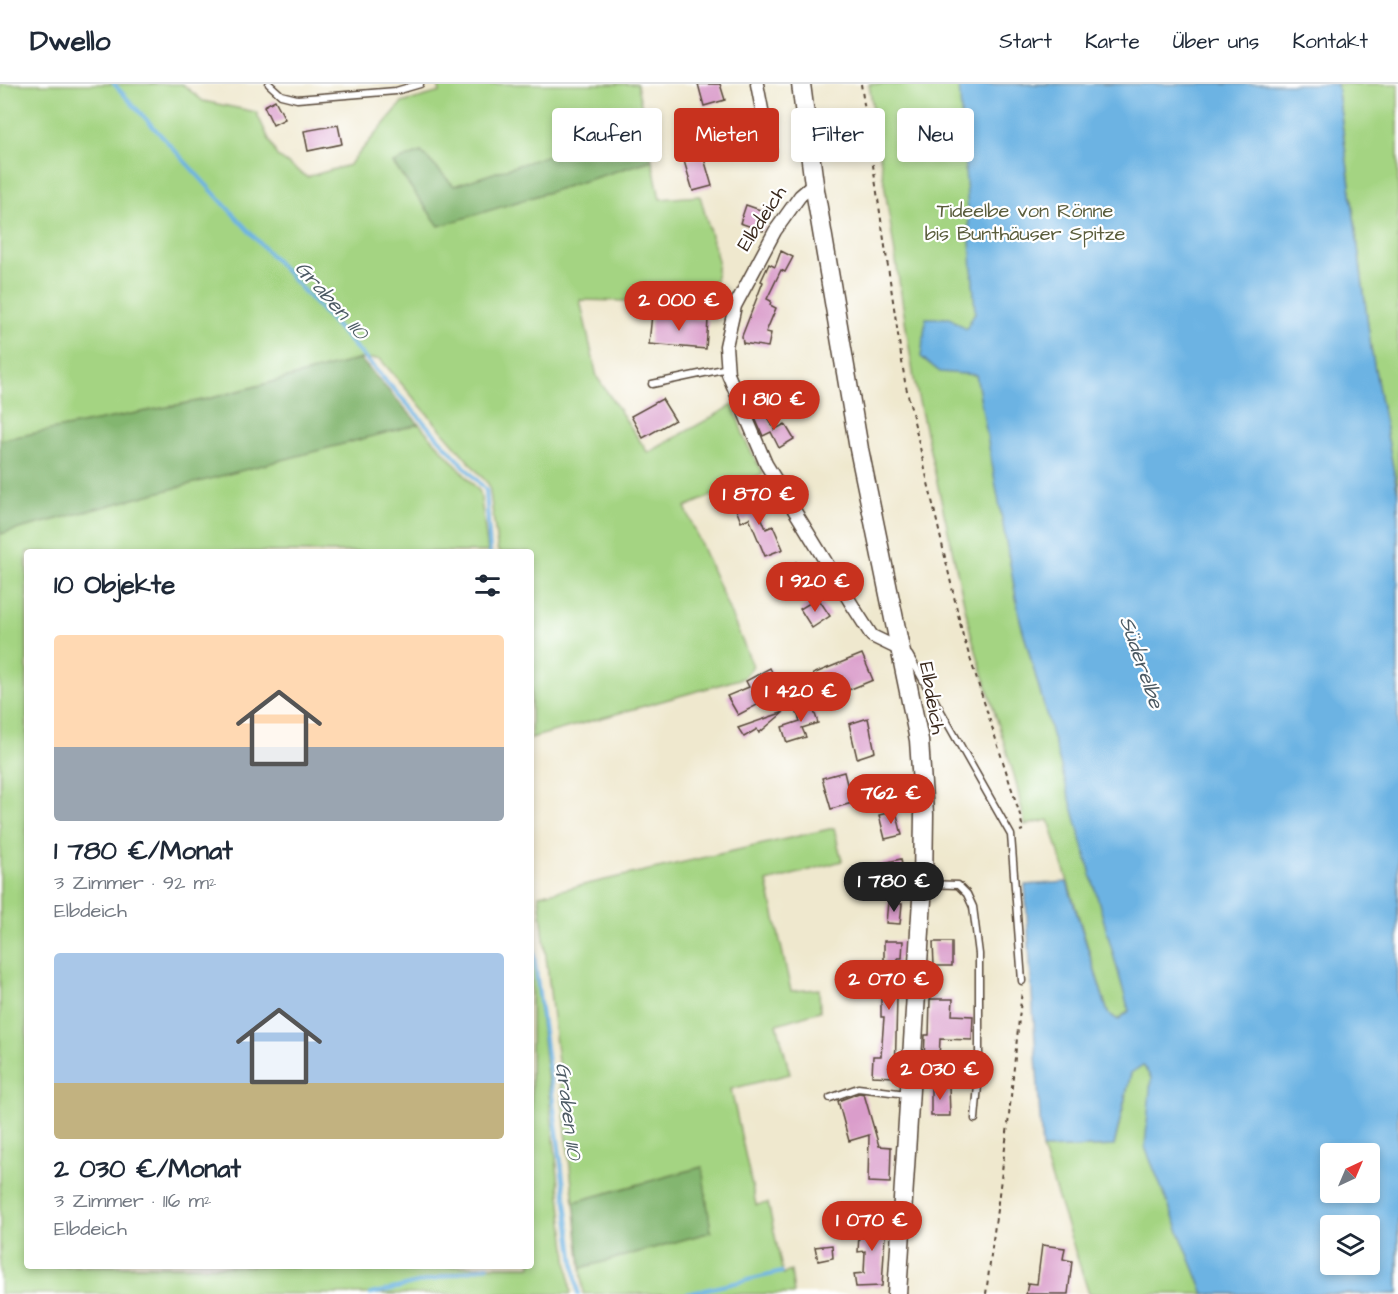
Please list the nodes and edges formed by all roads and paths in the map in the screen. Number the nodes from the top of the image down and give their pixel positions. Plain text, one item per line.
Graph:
1 (269, 84) edge
2 (420, 84) edge
3 (757, 84) edge
4 (801, 84) edge
5 (861, 84) edge
6 (406, 86) edge
7 (762, 108) edge
8 (814, 184) junction
9 (728, 368) junction
10 (652, 384) dead end
11 (901, 650) junction
12 (1011, 835) junction
13 (923, 884) junction
14 (1022, 981) joint
15 (911, 1095) junction
16 (830, 1098) dead end
17 (975, 1119) dead end
18 (897, 1294) edge
19 (986, 1294) edge

1 - 6 lane
2 - 6 lane
3 - 7 street
4 - 8 street, Elbdeich
5 - 12 path
8 - 9 street, Elbdeich
8 - 11 street, Elbdeich
9 - 10 lane
9 - 11 street, Elbdeich
11 - 12 lane
11 - 13 street, Elbdeich
12 - 14 lane
13 - 15 street, Elbdeich
13 - 17 lane
14 - 19 path
15 - 16 lane
15 - 18 street, Elbdeich

